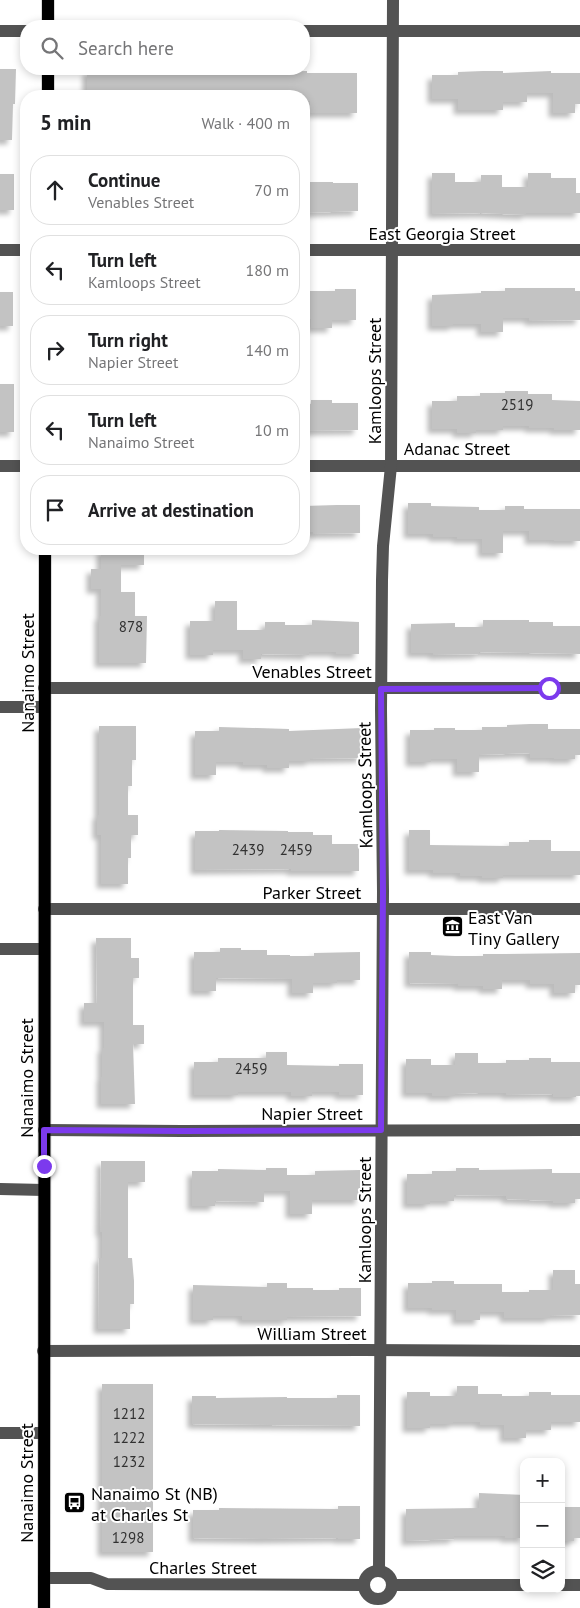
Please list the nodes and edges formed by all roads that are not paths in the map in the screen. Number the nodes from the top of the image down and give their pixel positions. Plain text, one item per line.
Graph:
1 (48, 0) edge
2 (393, 0) edge
3 (48, 20) edge
4 (310, 30) edge
5 (392, 30) junction
6 (0, 31) edge
7 (20, 31) edge
8 (580, 31) edge
9 (48, 75) edge
10 (48, 90) edge
11 (0, 250) edge
12 (20, 250) edge
13 (310, 250) edge
14 (392, 250) junction
15 (580, 250) edge
16 (0, 466) edge
17 (20, 466) edge
18 (310, 466) edge
19 (391, 466) junction
20 (580, 466) edge
21 (45, 555) edge
22 (44, 688) junction
23 (580, 688) edge
24 (381, 689) junction
25 (0, 707) edge
26 (44, 708) junction
27 (44, 909) junction
28 (383, 909) junction
29 (580, 909) edge
30 (44, 948) junction
31 (0, 949) edge
32 (44, 1130) junction
33 (381, 1130) junction
34 (580, 1130) edge
35 (0, 1189) edge
36 (44, 1190) junction
37 (381, 1350) junction
38 (43, 1351) junction
39 (580, 1351) edge
40 (0, 1433) edge
41 (43, 1433) junction
42 (380, 1571) junction
43 (44, 1578) junction
44 (364, 1585) junction
45 (392, 1585) junction
46 (520, 1585) edge
47 (565, 1585) edge
48 (580, 1585) edge
49 (379, 1604) edge
50 (44, 1608) edge

1 - 3 main road
2 - 5 street, Kamloops Street
4 - 5 street
5 - 8 street
5 - 14 street, Kamloops Street
6 - 7 street
9 - 10 main road
11 - 12 street
13 - 14 street, East Georgia Street
14 - 15 street, East Georgia Street
14 - 19 street, Kamloops Street
16 - 17 street
18 - 19 street, Adanac Street
19 - 20 street, Adanac Street
19 - 24 street, Kamloops Street
21 - 22 main road, Nanaimo Street
22 - 24 street, Venables Street
22 - 26 main road, Nanaimo Street
23 - 24 street, Venables Street
24 - 28 street, Kamloops Street
25 - 26 street
26 - 27 main road, Nanaimo Street
27 - 28 street, Parker Street
27 - 30 main road, Nanaimo Street
28 - 29 street, Parker Street
28 - 33 street, Kamloops Street
30 - 31 street
30 - 32 main road, Nanaimo Street
32 - 33 street, Napier Street
32 - 36 main road, Nanaimo Street
33 - 34 street, Napier Street
33 - 37 street, Kamloops Street
35 - 36 street
36 - 38 main road, Nanaimo Street
37 - 38 street, William Street
37 - 39 street, William Street
37 - 42 street, Kamloops Street
38 - 41 main road, Nanaimo Street
40 - 41 street
41 - 43 main road, Nanaimo Street
42 - 44 street
42 - 45 street
43 - 44 street, Charles Street
43 - 50 main road, Nanaimo Street
44 - 49 street
45 - 46 street
45 - 49 street
47 - 48 street

